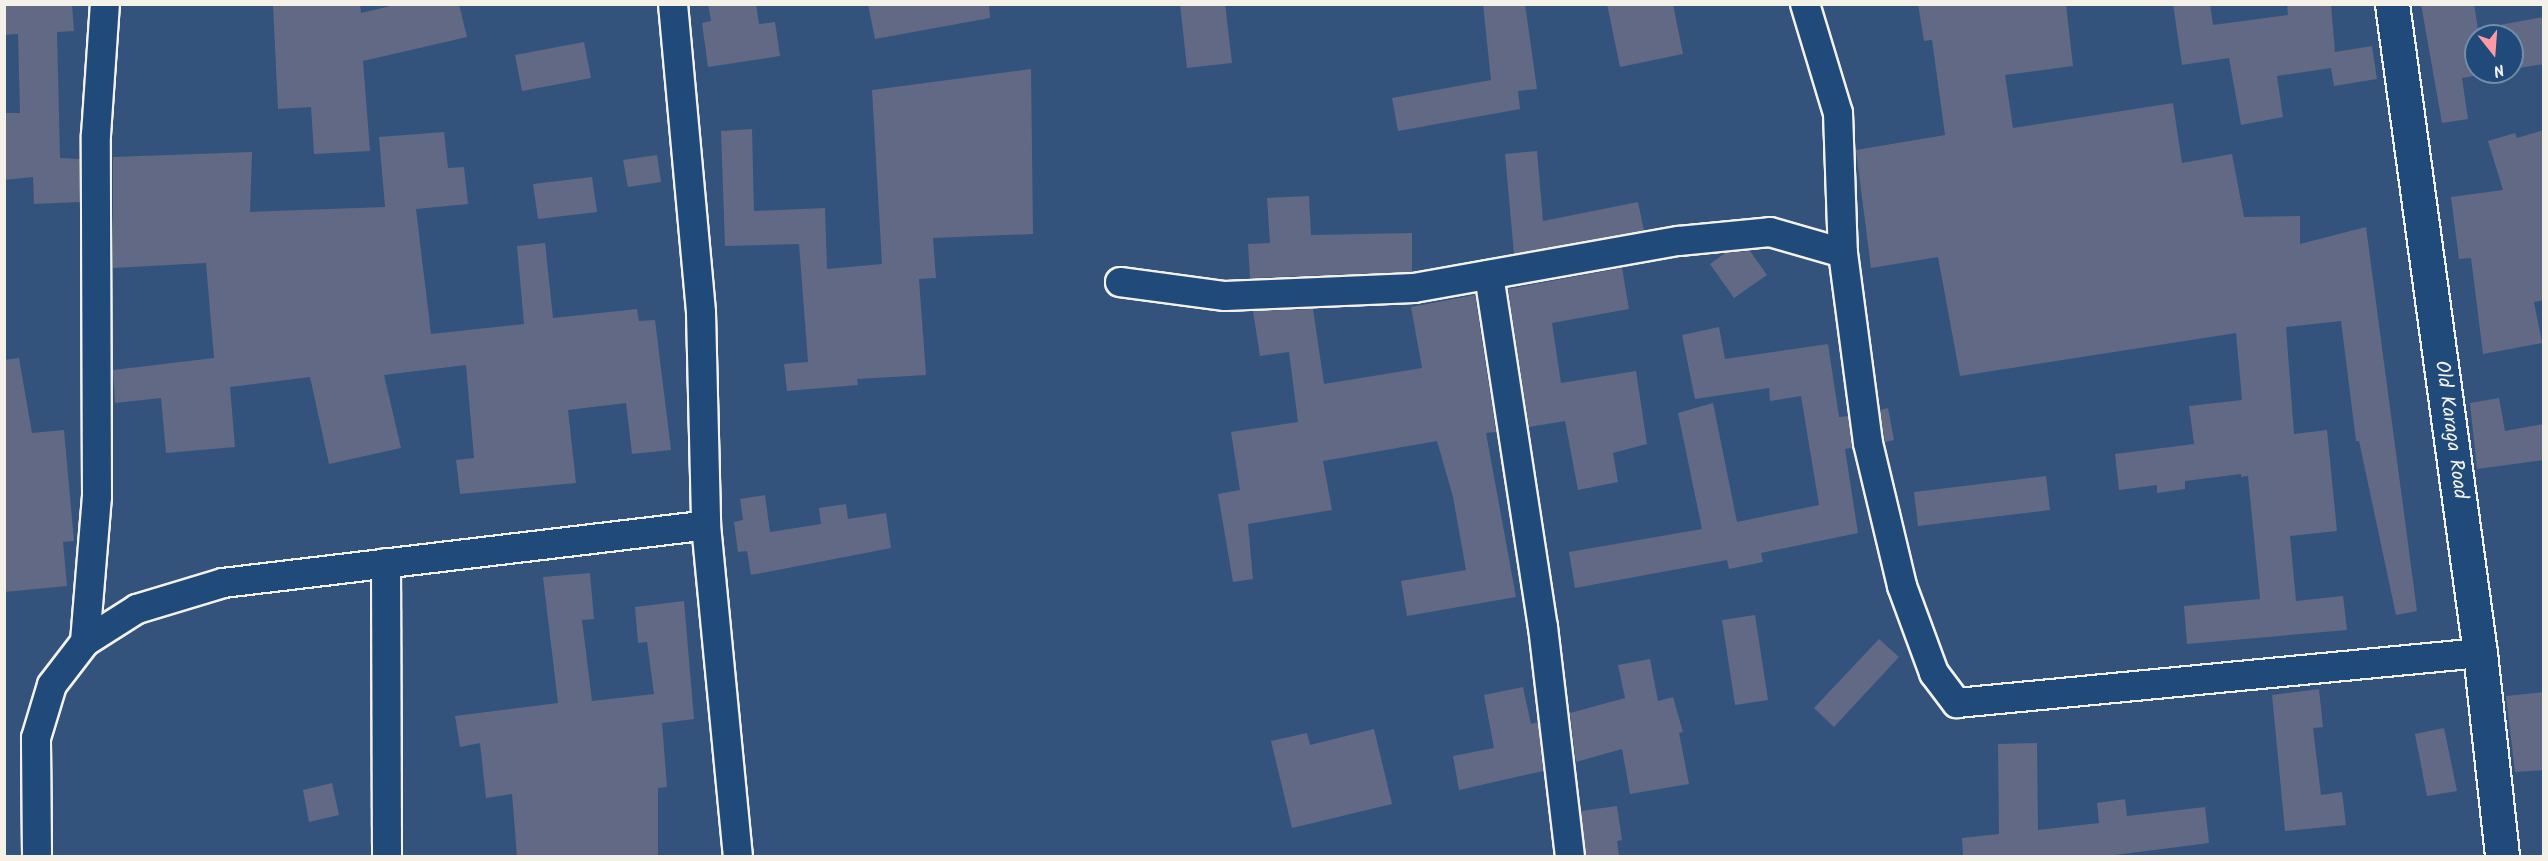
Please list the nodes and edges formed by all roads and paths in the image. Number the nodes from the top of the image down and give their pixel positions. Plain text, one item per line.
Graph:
1 (105, 4) edge
2 (673, 4) edge
3 (1805, 4) edge
4 (2392, 4) edge
5 (1843, 253) junction
6 (1489, 275) junction
7 (1120, 282) dead end
8 (706, 525) junction
9 (386, 563) junction
10 (85, 642) junction
11 (2480, 652) junction
12 (37, 856) edge
13 (387, 856) edge
14 (738, 856) edge
15 (1570, 856) edge
16 (2502, 856) edge

1 - 10 street
2 - 8 street
3 - 5 street
4 - 11 street, Old Karaga Road
5 - 6 street
5 - 11 street
6 - 7 street
6 - 15 street
8 - 9 street
8 - 14 street
9 - 10 street
9 - 13 street
10 - 12 street
11 - 16 street, Old Karaga Road

